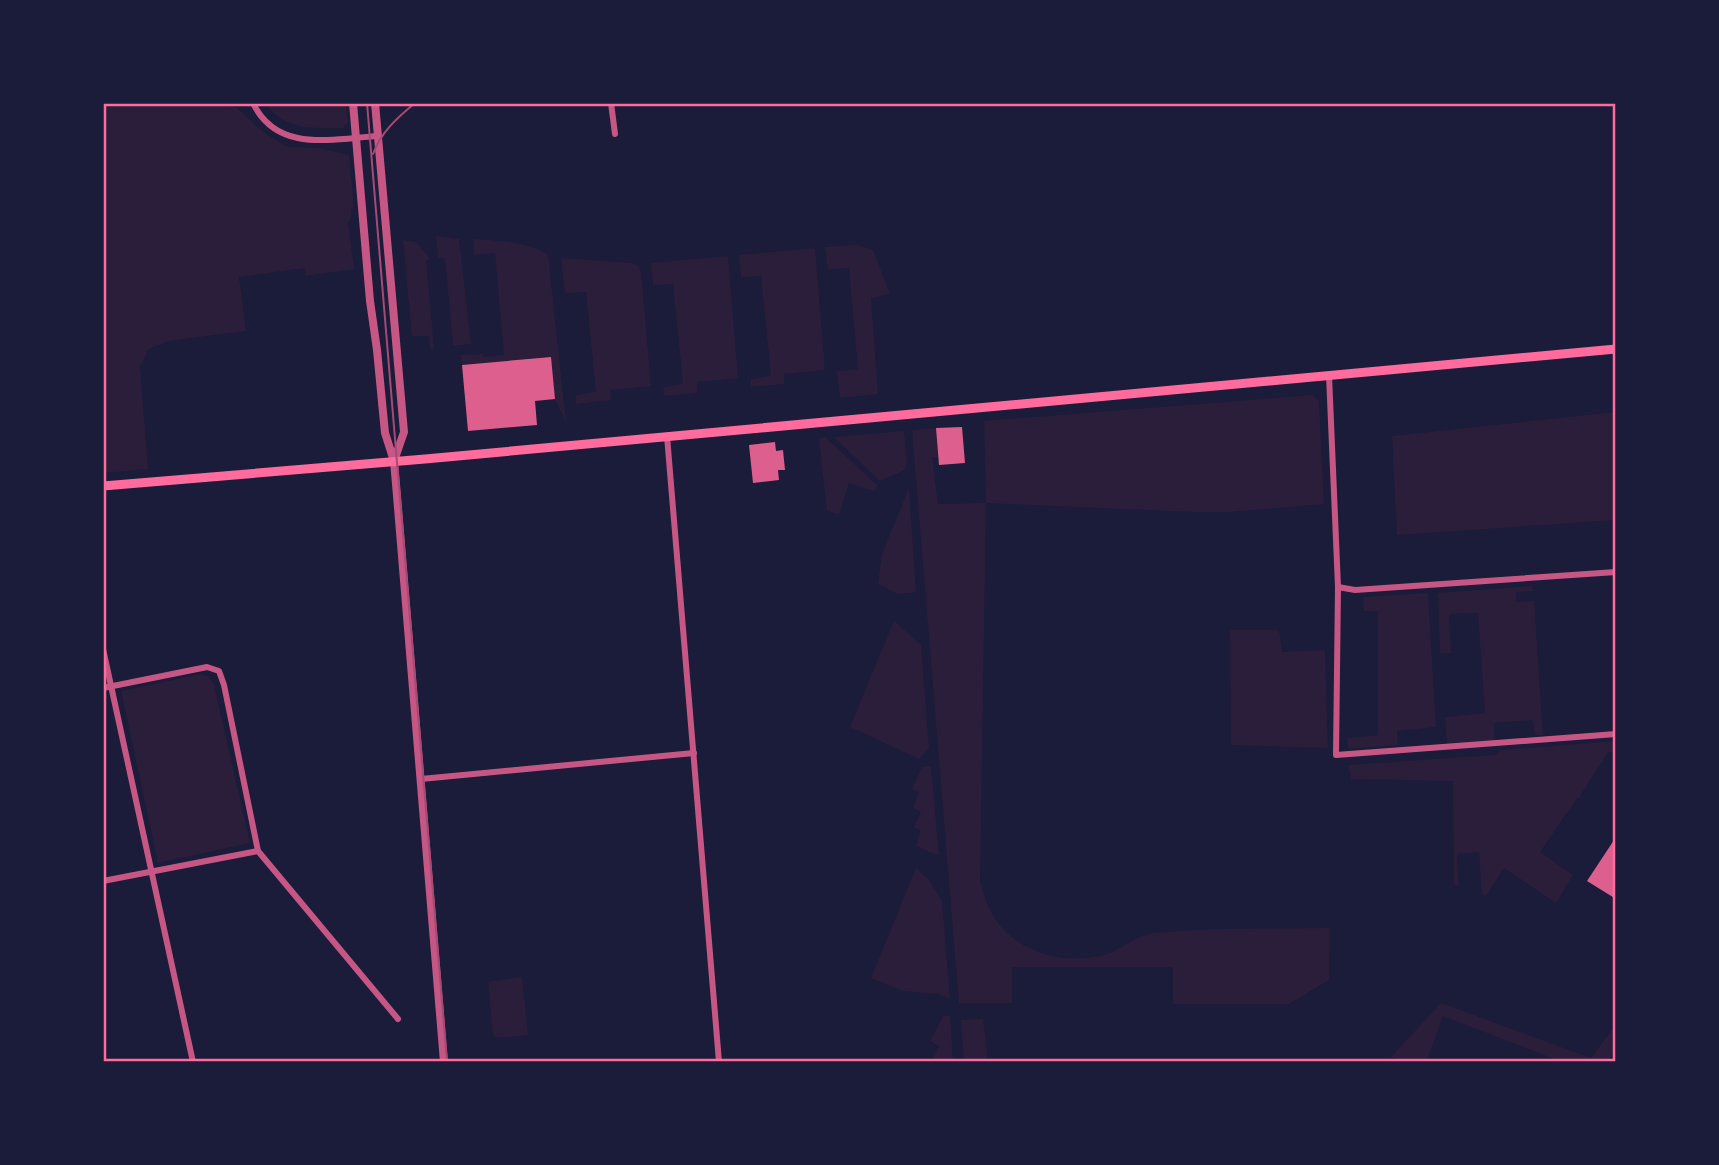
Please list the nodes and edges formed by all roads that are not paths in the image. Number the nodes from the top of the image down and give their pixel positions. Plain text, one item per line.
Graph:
1 (253, 103) edge
2 (354, 103) edge
3 (375, 103) edge
4 (611, 103) edge
5 (615, 134) dead end
6 (377, 136) junction
7 (356, 138) junction
8 (1616, 349) edge
9 (1329, 375) junction
10 (667, 436) junction
11 (394, 461) junction
12 (103, 486) edge
13 (1616, 572) edge
14 (1338, 587) junction
15 (103, 649) edge
16 (107, 687) edge
17 (1616, 734) edge
18 (694, 753) junction
19 (421, 779) junction
20 (258, 851) junction
21 (153, 870) junction
22 (103, 881) edge
23 (398, 1019) dead end
24 (193, 1062) edge
25 (444, 1062) edge
26 (719, 1062) edge

1 - 7 street
2 - 7 street
3 - 6 street
4 - 5 street
6 - 7 street
6 - 11 street
7 - 11 street
8 - 9 main road
9 - 10 main road
9 - 14 street
10 - 11 main road
10 - 18 street
11 - 12 main road
11 - 19 street
13 - 14 street
14 - 17 street
15 - 16 street
16 - 20 street
16 - 21 street
18 - 19 street
18 - 26 street
19 - 25 street
20 - 21 street
20 - 23 street
21 - 22 street
21 - 24 street

